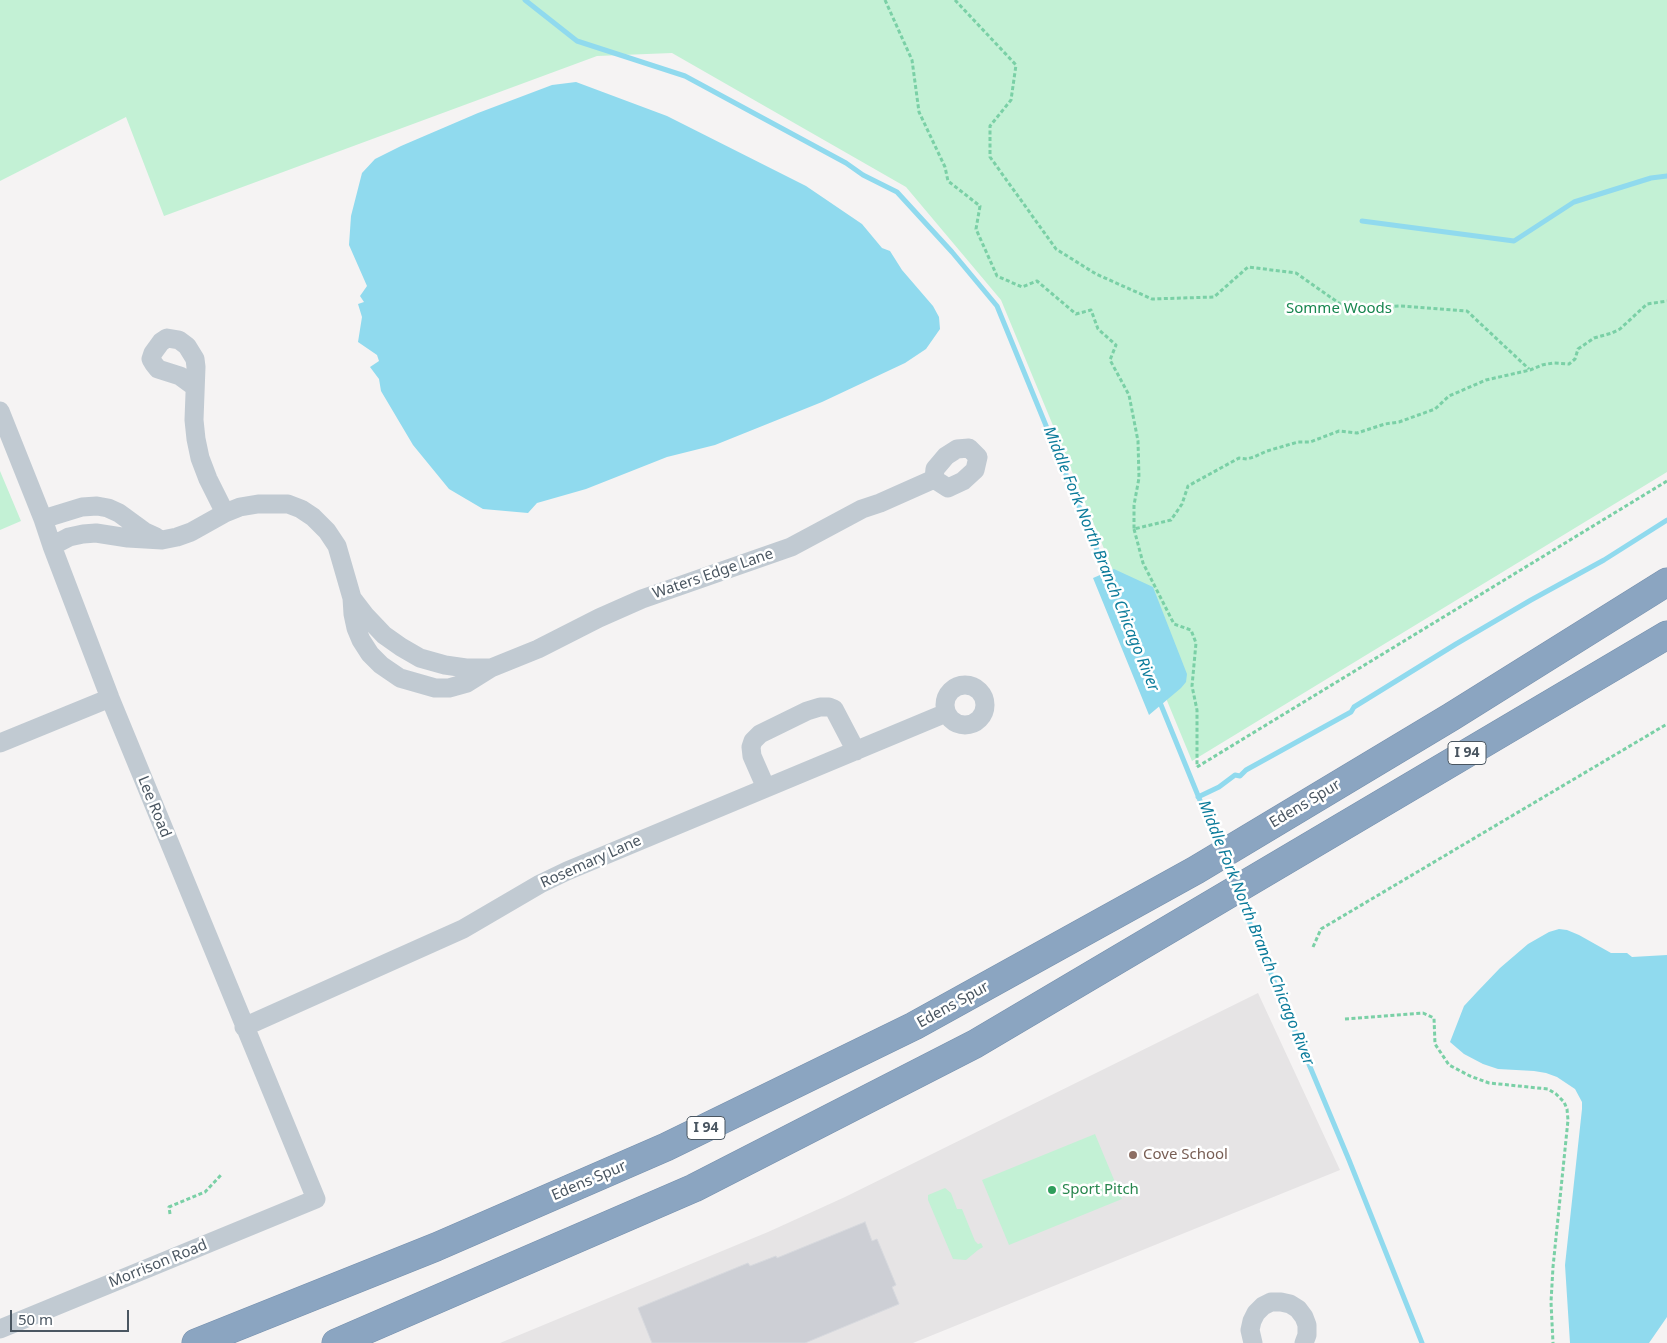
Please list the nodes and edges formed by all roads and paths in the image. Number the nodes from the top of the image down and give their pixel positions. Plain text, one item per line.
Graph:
1 (885, 0) edge
2 (955, 0) edge
3 (1667, 301) edge
4 (1530, 370) junction
5 (195, 387) dead end
6 (2, 420) edge
7 (934, 479) dead end
8 (1667, 481) edge
9 (225, 513) junction
10 (43, 519) junction
11 (1134, 529) junction
12 (162, 540) junction
13 (52, 546) junction
14 (1667, 582) edge
15 (352, 598) junction
16 (1667, 636) edge
17 (491, 668) junction
18 (110, 698) junction
19 (946, 713) dead end
20 (1667, 724) edge
21 (0, 743) edge
22 (856, 750) junction
23 (766, 788) junction
24 (1313, 947) dead end
25 (1345, 1019) dead end
26 (244, 1027) junction
27 (221, 1175) dead end
28 (316, 1199) joint
29 (170, 1214) dead end
30 (0, 1329) edge
31 (196, 1343) edge
32 (336, 1343) edge
33 (1253, 1343) edge
34 (1304, 1343) edge
35 (1554, 1343) edge

1 - 11 path
2 - 4 path
3 - 4 path
4 - 11 path
5 - 9 street
6 - 10 street, Lee Road
7 - 17 street, Waters Edge Lane
8 - 11 path
9 - 12 street, Waters Edge Lane
9 - 15 street, Waters Edge Lane
10 - 12 street
10 - 13 street, Lee Road
12 - 13 street, Waters Edge Lane
13 - 18 street, Lee Road
14 - 31 highway, Edens Spur / I 94
15 - 17 street, Waters Edge Lane
15 - 17 street, Waters Edge Lane
16 - 32 highway, I 94
18 - 21 street
18 - 26 street, Lee Road
19 - 22 street, Rosemary Lane
20 - 24 path
22 - 23 street, Rosemary Lane
22 - 23 street
23 - 26 street, Rosemary Lane
25 - 35 path
26 - 28 street, Lee Road
27 - 29 path
28 - 30 street, Morrison Road
33 - 34 street

